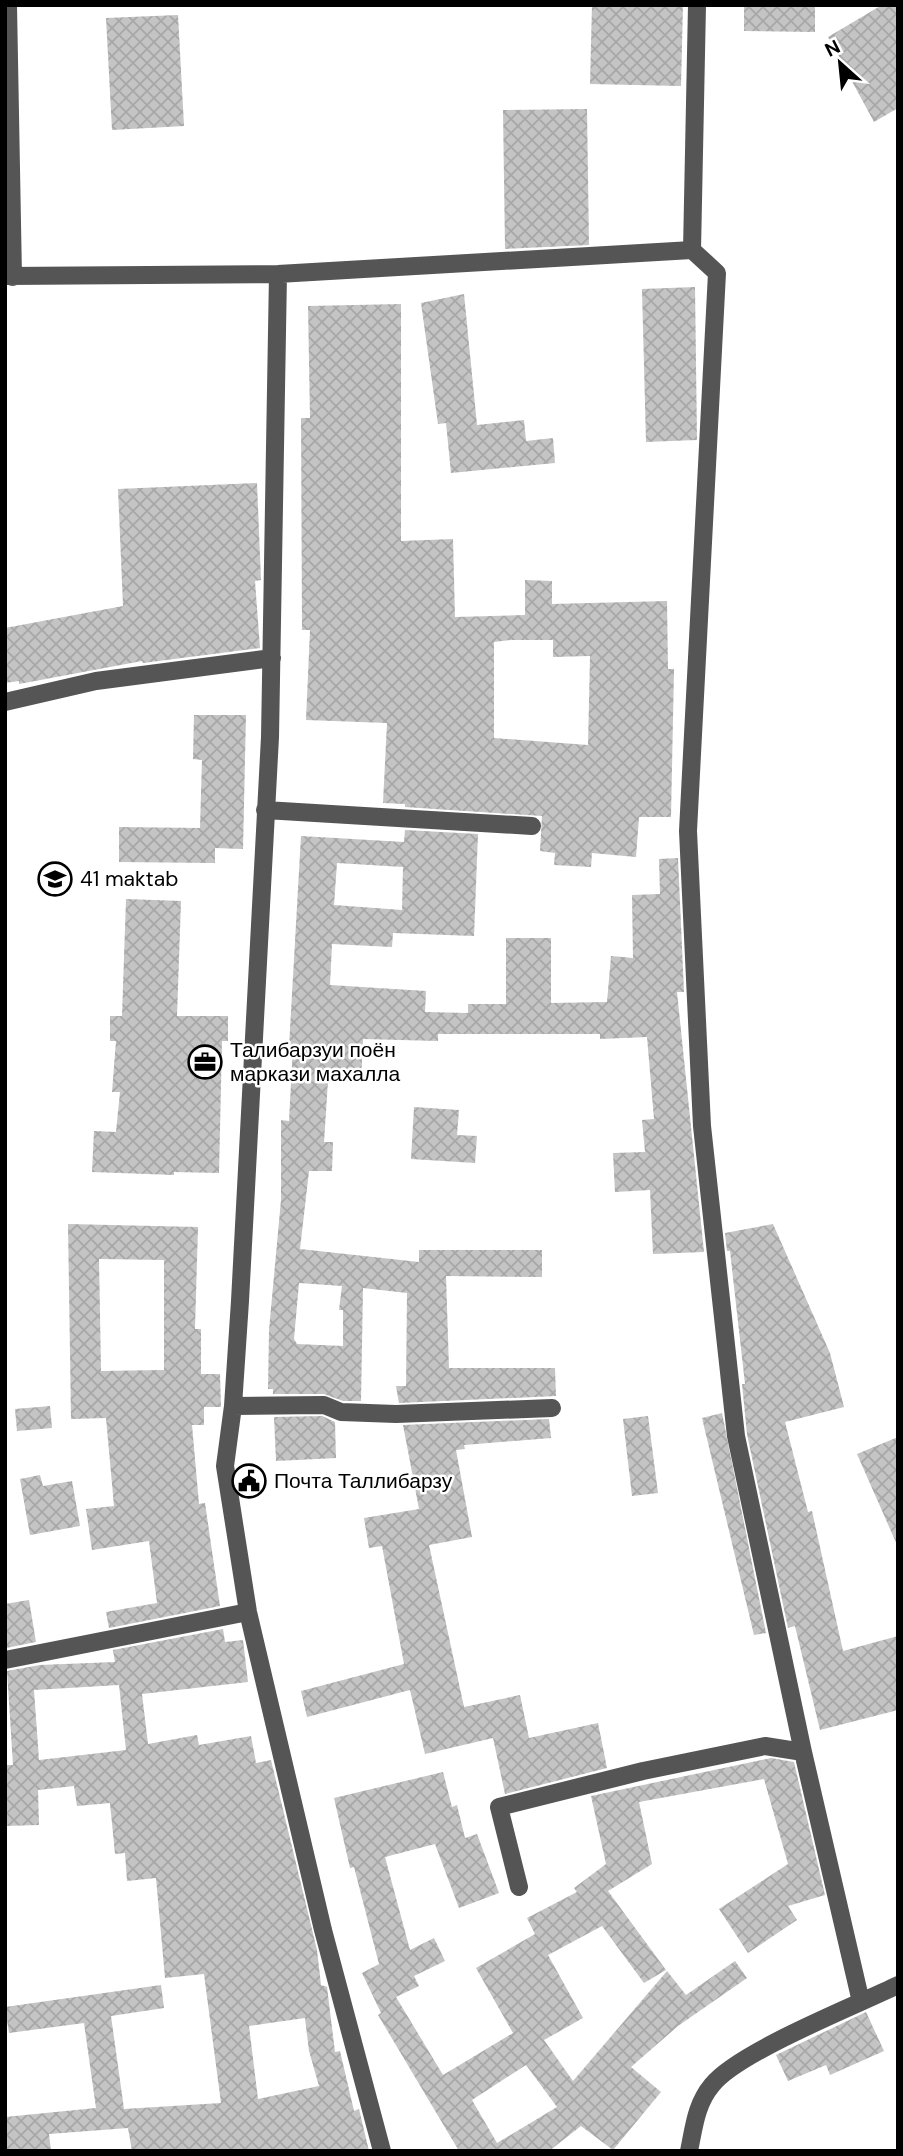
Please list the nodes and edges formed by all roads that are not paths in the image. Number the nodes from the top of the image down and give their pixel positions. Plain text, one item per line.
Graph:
1 (8, 5) edge
2 (697, 5) edge
3 (692, 250) junction
4 (278, 274) junction
5 (9, 277) edge
6 (272, 658) junction
7 (5, 702) edge
8 (265, 810) junction
9 (532, 825) dead end
10 (233, 1406) junction
11 (552, 1408) dead end
12 (248, 1612) junction
13 (5, 1660) edge
14 (803, 1752) junction
15 (519, 1887) dead end
16 (898, 1985) edge
17 (862, 2002) junction
18 (382, 2151) edge
19 (689, 2151) edge

1 - 5 street
2 - 3 street
3 - 4 street
3 - 14 street
4 - 5 street
4 - 6 street
6 - 7 street
6 - 8 street
8 - 9 street
8 - 10 street
10 - 11 street
10 - 12 street
12 - 13 street
12 - 18 street
14 - 15 street
14 - 17 street
16 - 17 street
17 - 19 street

